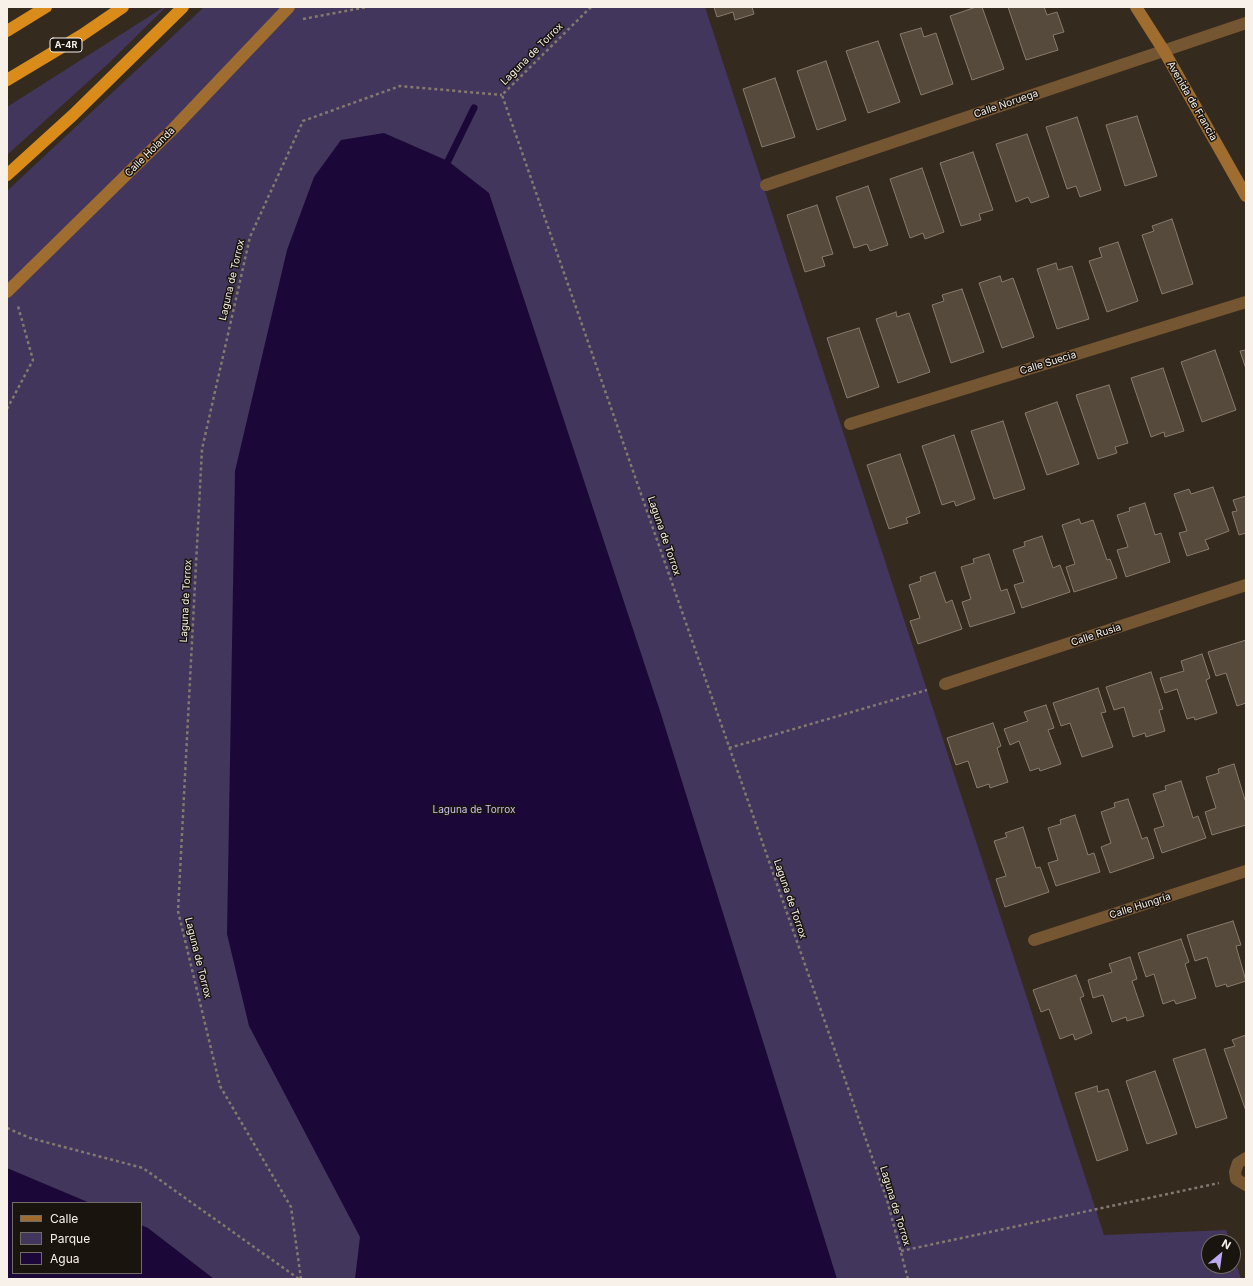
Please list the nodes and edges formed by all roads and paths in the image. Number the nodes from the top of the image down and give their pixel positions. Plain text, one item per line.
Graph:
1 (46, 7) edge
2 (123, 7) edge
3 (183, 7) edge
4 (289, 7) edge
5 (366, 7) edge
6 (591, 7) edge
7 (1136, 7) edge
8 (1246, 23) edge
9 (273, 25) junction
10 (7, 31) edge
11 (1164, 51) junction
12 (7, 80) edge
13 (502, 95) junction
14 (7, 175) edge
15 (766, 185) dead end
16 (1246, 196) edge
17 (10, 289) edge
18 (1246, 302) edge
19 (7, 409) edge
20 (850, 424) dead end
21 (1246, 585) edge
22 (945, 684) joint
23 (729, 748) junction
24 (1246, 871) edge
25 (1034, 940) dead end
26 (7, 1128) edge
27 (1246, 1158) edge
28 (1241, 1182) edge
29 (901, 1251) junction
30 (300, 1279) edge
31 (908, 1279) edge

1 - 10 highway
2 - 12 highway, A-4R
3 - 14 highway
4 - 9 street, Calle Holanda
5 - 9 path
6 - 13 path, Laguna de Torrox
7 - 11 street, Avenida de Francia
8 - 11 street, Calle Noruega
9 - 17 street, Calle Holanda
11 - 15 street, Calle Noruega
11 - 16 street, Avenida de Francia
13 - 23 path, Laguna de Torrox
13 - 30 path, Laguna de Torrox
17 - 19 path
18 - 20 street, Calle Suecia
21 - 22 street, Calle Rusia
22 - 23 path
23 - 29 path, Laguna de Torrox
24 - 25 street, Calle Hungría
26 - 30 path, Laguna de Torrox
27 - 28 street
28 - 29 path
29 - 31 path, Laguna de Torrox

